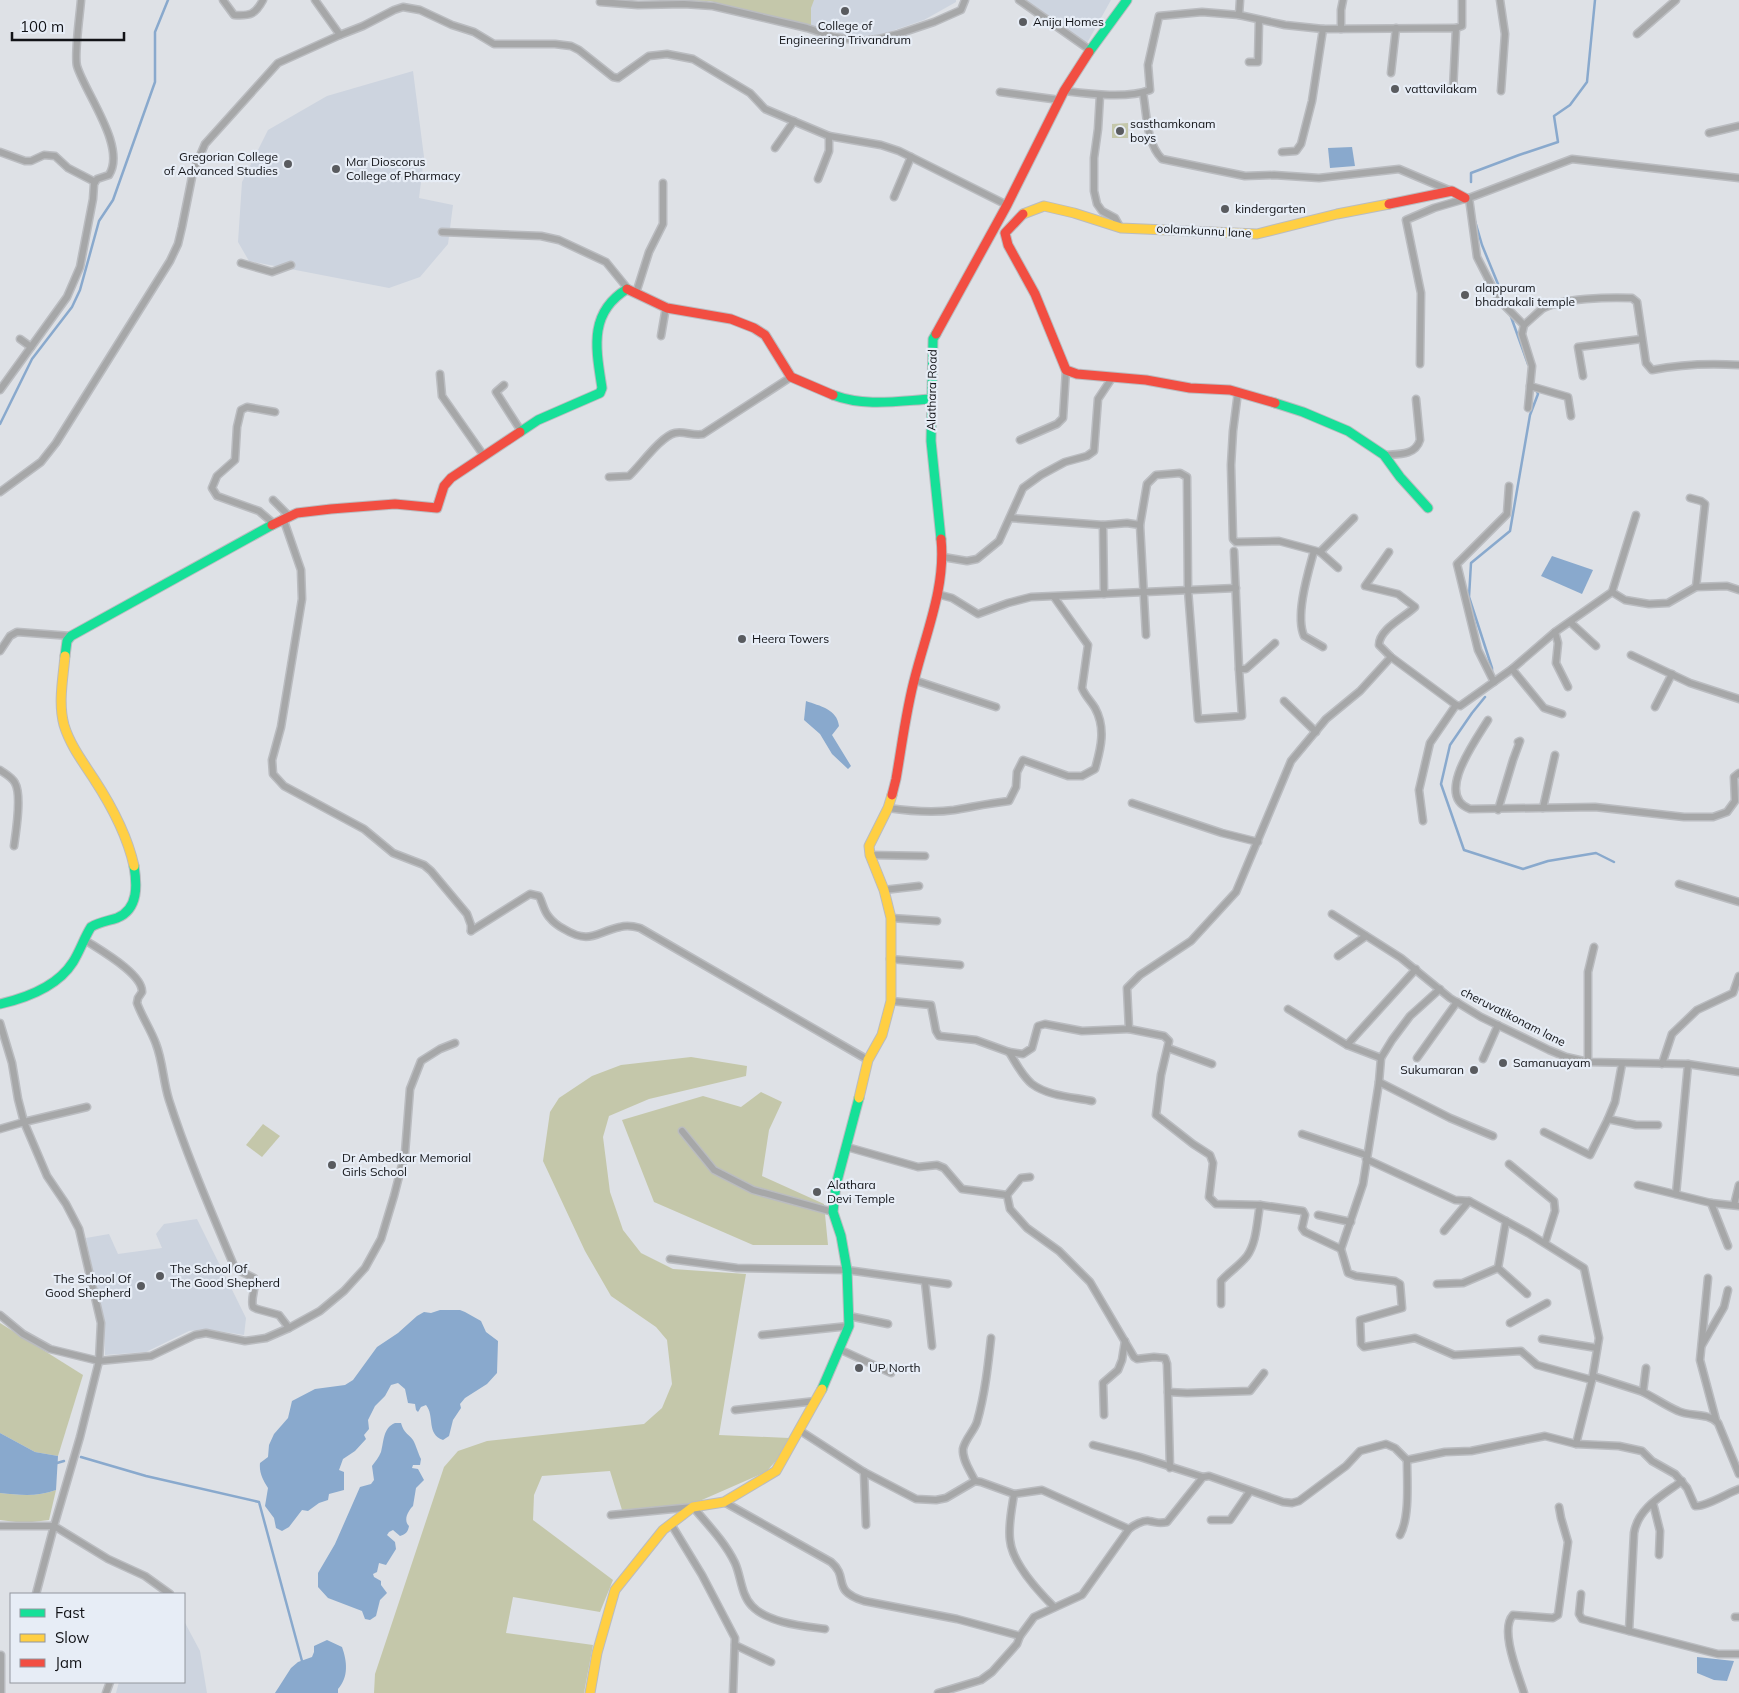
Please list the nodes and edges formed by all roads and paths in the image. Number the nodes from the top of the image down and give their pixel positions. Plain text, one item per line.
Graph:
1 (81, 0) edge
2 (223, 0) edge
3 (263, 0) edge
4 (315, 0) edge
5 (965, 0) edge
6 (1019, 0) edge
7 (1127, 0) edge
8 (1240, 0) edge
9 (1343, 0) edge
10 (1462, 0) edge
11 (1500, 0) edge
12 (1676, 0) edge
13 (600, 2) dead end
14 (1239, 16) junction
15 (1259, 20) junction
16 (1396, 28) junction
17 (1456, 28) junction
18 (1323, 29) junction
19 (1340, 29) junction
20 (340, 34) junction
21 (1637, 34) dead end
22 (1090, 50) junction
23 (1249, 62) dead end
24 (1391, 73) dead end
25 (1453, 90) dead end
26 (1501, 91) dead end
27 (1000, 92) dead end
28 (1143, 93) junction
29 (1100, 95) junction
30 (1062, 96) junction
31 (794, 121) junction
32 (1739, 126) edge
33 (1709, 133) dead end
34 (829, 136) junction
35 (775, 148) dead end
36 (0, 152) edge
37 (1282, 152) dead end
38 (911, 157) junction
39 (1739, 178) edge
40 (818, 179) dead end
41 (95, 182) junction
42 (664, 183) dead end
43 (1452, 191) junction
44 (894, 197) dead end
45 (1467, 198) junction
46 (1007, 205) junction
47 (1121, 228) junction
48 (442, 232) dead end
49 (242, 263) dead end
50 (290, 265) dead end
51 (628, 289) junction
52 (636, 294) junction
53 (666, 307) junction
54 (1524, 324) junction
55 (662, 336) dead end
56 (20, 339) dead end
57 (1642, 339) junction
58 (31, 347) junction
59 (1420, 364) dead end
60 (1739, 365) edge
61 (1066, 370) junction
62 (440, 374) dead end
63 (791, 376) junction
64 (1583, 376) dead end
65 (1112, 378) junction
66 (504, 385) dead end
67 (1530, 386) junction
68 (0, 390) edge
69 (1238, 392) junction
70 (931, 399) junction
71 (1416, 399) dead end
72 (1528, 408) dead end
73 (275, 412) dead end
74 (1571, 416) dead end
75 (520, 431) junction
76 (1020, 440) dead end
77 (1384, 455) junction
78 (484, 456) junction
79 (609, 478) dead end
80 (1510, 486) dead end
81 (0, 492) edge
82 (1690, 498) dead end
83 (273, 500) dead end
84 (1428, 508) dead end
85 (1636, 515) dead end
86 (286, 517) junction
87 (1010, 518) junction
88 (1354, 518) dead end
89 (273, 523) junction
90 (1140, 525) junction
91 (1103, 526) junction
92 (1234, 552) dead end
93 (1317, 552) junction
94 (1389, 552) dead end
95 (943, 557) junction
96 (1338, 568) dead end
97 (1696, 587) junction
98 (1236, 588) junction
99 (1188, 590) junction
100 (1739, 590) edge
101 (1612, 592) junction
102 (1143, 593) junction
103 (937, 594) junction
104 (1104, 594) junction
105 (1054, 597) junction
106 (1570, 622) junction
107 (1555, 632) junction
108 (1146, 635) dead end
109 (70, 636) junction
110 (1274, 643) dead end
111 (1323, 646) dead end
112 (1596, 646) dead end
113 (0, 651) edge
114 (1631, 655) dead end
115 (1391, 657) junction
116 (1239, 669) junction
117 (1512, 669) junction
118 (1672, 674) junction
119 (914, 680) junction
120 (1494, 682) junction
121 (1568, 687) dead end
122 (1739, 699) edge
123 (1284, 701) dead end
124 (1456, 705) junction
125 (996, 707) dead end
126 (1655, 707) dead end
127 (1562, 714) dead end
128 (1488, 720) dead end
129 (1316, 732) junction
130 (1518, 742) dead end
131 (1554, 755) dead end
132 (0, 770) edge
133 (1739, 773) edge
134 (1132, 803) dead end
135 (888, 808) junction
136 (1544, 808) junction
137 (1498, 810) junction
138 (1423, 821) dead end
139 (1258, 842) junction
140 (14, 846) dead end
141 (870, 855) junction
142 (925, 856) dead end
143 (1678, 884) dead end
144 (919, 886) dead end
145 (884, 890) junction
146 (1739, 902) edge
147 (1332, 914) dead end
148 (891, 918) junction
149 (937, 921) dead end
150 (1366, 936) junction
151 (85, 940) junction
152 (1594, 946) dead end
153 (1338, 956) dead end
154 (890, 958) junction
155 (960, 965) dead end
156 (1416, 969) junction
157 (1739, 976) edge
158 (1440, 989) junction
159 (891, 1000) junction
160 (1457, 1002) junction
161 (0, 1004) edge
162 (1288, 1009) dead end
163 (0, 1023) edge
164 (1498, 1025) junction
165 (1129, 1029) junction
166 (455, 1043) dead end
167 (1347, 1045) junction
168 (1168, 1048) junction
169 (1009, 1052) junction
170 (1382, 1058) junction
171 (1417, 1058) dead end
172 (1483, 1059) dead end
173 (868, 1060) junction
174 (1588, 1062) junction
175 (1212, 1064) dead end
176 (1622, 1064) junction
177 (1662, 1064) junction
178 (1688, 1064) junction
179 (1739, 1072) edge
180 (1380, 1082) junction
181 (1092, 1101) dead end
182 (88, 1107) dead end
183 (1608, 1119) junction
184 (24, 1122) junction
185 (1658, 1125) dead end
186 (0, 1129) edge
187 (682, 1131) dead end
188 (1544, 1132) dead end
189 (1302, 1134) dead end
190 (1493, 1136) dead end
191 (847, 1147) junction
192 (1366, 1157) junction
193 (1509, 1164) dead end
194 (1030, 1177) dead end
195 (1638, 1184) dead end
196 (1739, 1185) edge
197 (1676, 1194) junction
198 (1007, 1195) junction
199 (1469, 1201) junction
200 (1711, 1203) junction
201 (1260, 1205) junction
202 (1736, 1206) edge
203 (833, 1212) junction
204 (1318, 1215) dead end
205 (1506, 1221) junction
206 (1351, 1222) junction
207 (1444, 1231) dead end
208 (1545, 1243) junction
209 (1728, 1246) dead end
210 (1341, 1249) junction
211 (670, 1258) dead end
212 (1498, 1268) junction
213 (847, 1270) junction
214 (1708, 1278) dead end
215 (925, 1282) junction
216 (948, 1284) dead end
217 (1437, 1284) dead end
218 (1728, 1290) dead end
219 (1527, 1294) dead end
220 (1547, 1303) dead end
221 (1221, 1304) dead end
222 (0, 1315) edge
223 (849, 1316) junction
224 (1510, 1323) dead end
225 (888, 1324) dead end
226 (849, 1326) junction
227 (289, 1328) junction
228 (762, 1335) dead end
229 (992, 1338) dead end
230 (1542, 1339) dead end
231 (1125, 1341) junction
232 (932, 1346) dead end
233 (1597, 1348) junction
234 (1701, 1348) junction
235 (839, 1349) junction
236 (99, 1361) junction
237 (1646, 1368) dead end
238 (891, 1373) dead end
239 (1264, 1374) dead end
240 (1593, 1378) junction
241 (1168, 1392) junction
242 (1643, 1392) junction
243 (816, 1401) junction
244 (735, 1410) dead end
245 (1104, 1416) dead end
246 (1716, 1420) junction
247 (799, 1430) junction
248 (1576, 1444) junction
249 (1093, 1445) dead end
250 (1407, 1460) junction
251 (1170, 1468) junction
252 (864, 1472) junction
253 (1739, 1474) edge
254 (1203, 1477) junction
255 (975, 1481) junction
256 (1682, 1481) junction
257 (1739, 1489) edge
258 (1250, 1491) junction
259 (1014, 1494) junction
260 (724, 1502) junction
261 (1653, 1503) junction
262 (693, 1507) junction
263 (1559, 1507) dead end
264 (611, 1515) dead end
265 (1211, 1520) dead end
266 (670, 1524) junction
267 (866, 1525) dead end
268 (0, 1526) edge
269 (54, 1526) junction
270 (1129, 1529) junction
271 (1400, 1535) dead end
272 (1659, 1555) dead end
273 (36, 1593) edge
274 (169, 1593) edge
275 (1580, 1594) dead end
276 (1054, 1607) junction
277 (825, 1630) dead end
278 (1629, 1631) junction
279 (1020, 1636) junction
280 (735, 1645) junction
281 (1739, 1654) edge
282 (1, 1655) edge
283 (770, 1662) dead end
284 (0, 1693) edge
285 (590, 1693) edge
286 (733, 1693) edge
287 (938, 1693) edge
288 (1524, 1693) edge

1 - 41 street
2 - 3 street
4 - 20 street
5 - 13 street
6 - 22 street
7 - 22 street, Alathara Road
8 - 14 street
9 - 19 street
10 - 17 street
11 - 26 street
12 - 21 street
14 - 15 street
14 - 28 street
15 - 18 street
15 - 23 street
16 - 17 street
16 - 19 street
16 - 24 street
17 - 25 street
18 - 19 street
18 - 37 street
20 - 31 street
20 - 81 street
22 - 30 street, Alathara Road
27 - 30 street
28 - 29 street
28 - 43 street
29 - 30 street
29 - 47 street
30 - 46 street, Alathara Road
31 - 34 street
31 - 35 street
32 - 33 street
34 - 38 street
34 - 40 street
36 - 41 street
38 - 44 street
38 - 46 street
39 - 45 street
41 - 58 street
42 - 52 street
43 - 45 street
43 - 47 street, oolamkunnu lane
45 - 54 street
45 - 59 street
46 - 70 street, Alathara Road
47 - 61 street, oolamkunnu lane
48 - 51 street
49 - 50 street
51 - 52 street
51 - 75 street
52 - 53 street
53 - 55 street
53 - 63 street
54 - 57 street
54 - 67 street
56 - 58 street
57 - 60 street
57 - 64 street
58 - 68 street
61 - 65 street
61 - 76 street
62 - 78 street
63 - 70 street
63 - 79 street
65 - 69 street
65 - 87 street
66 - 75 street
67 - 72 street
67 - 74 street
69 - 77 street
69 - 93 street
70 - 95 street, Alathara Road
71 - 77 street
73 - 89 street
75 - 78 street
77 - 84 street
78 - 86 street
80 - 120 street
82 - 97 street
83 - 86 street
85 - 101 street
86 - 89 street
86 - 173 street
87 - 91 street
87 - 95 street
88 - 93 street
89 - 109 street
90 - 91 street
90 - 99 street
90 - 102 street
91 - 104 street
92 - 98 street
93 - 96 street
93 - 111 street
94 - 115 street
95 - 103 street, Alathara Road
97 - 100 street
97 - 101 street
98 - 99 street
98 - 116 street
99 - 102 street
99 - 116 street
101 - 106 street
102 - 104 street
102 - 108 street
103 - 105 street
103 - 119 street, Alathara Road
104 - 105 street
105 - 135 street
106 - 107 street
106 - 112 street
107 - 117 street
107 - 121 street
109 - 113 street
109 - 151 street
110 - 116 street
114 - 118 street
115 - 124 street
115 - 129 street
117 - 120 street
117 - 127 street
118 - 122 street
118 - 126 street
119 - 125 street
119 - 135 street, Alathara Road
120 - 124 street
123 - 129 street
124 - 138 street
128 - 137 street
129 - 139 street
130 - 137 street
131 - 136 street
132 - 140 street
133 - 136 street
134 - 139 street
135 - 141 street, Alathara Road
136 - 137 street
139 - 165 street
141 - 142 street
141 - 145 street
143 - 146 street
144 - 145 street
145 - 148 street
147 - 150 street, cheruvatikonam lane
148 - 149 street
148 - 154 street
150 - 153 street
150 - 156 street, cheruvatikonam lane
151 - 161 street
151 - 227 street
152 - 174 street
154 - 155 street
154 - 159 street
156 - 158 street, cheruvatikonam lane
156 - 167 street
157 - 177 street
158 - 160 street, cheruvatikonam lane
158 - 170 street
159 - 169 street
159 - 173 street
160 - 164 street, cheruvatikonam lane
160 - 171 street
162 - 167 street
163 - 184 street
164 - 172 street
164 - 174 street, cheruvatikonam lane
165 - 168 street
165 - 169 street
166 - 227 street
167 - 170 street
168 - 175 street
168 - 201 street
169 - 181 street
170 - 180 street
173 - 191 street
174 - 176 street, cheruvatikonam lane
176 - 177 street, cheruvatikonam lane
176 - 183 street
177 - 178 street, cheruvatikonam lane
178 - 179 street, cheruvatikonam lane
178 - 197 street
180 - 190 street
180 - 192 street
182 - 184 street
183 - 185 street
183 - 188 street
184 - 186 street
184 - 236 street
187 - 203 street
189 - 192 street
191 - 198 street
191 - 203 street
192 - 199 street
192 - 206 street
193 - 208 street
194 - 198 street
195 - 197 street
196 - 202 street
197 - 200 street
198 - 231 street
199 - 205 street
199 - 207 street
200 - 202 street
200 - 209 street
201 - 210 street
201 - 221 street
203 - 213 street
204 - 206 street
205 - 208 street
205 - 212 street
206 - 210 street
208 - 233 street
210 - 240 street
211 - 213 street
212 - 217 street
212 - 219 street
213 - 215 street
213 - 223 street
214 - 234 street
215 - 216 street
215 - 232 street
218 - 234 street
220 - 224 street
222 - 236 street
223 - 225 street
223 - 226 street
226 - 228 street
226 - 235 street
227 - 236 street
229 - 255 street
230 - 233 street
231 - 241 street
231 - 245 street
233 - 240 street
234 - 246 street
235 - 238 street
235 - 243 street
236 - 269 street
237 - 242 street
239 - 241 street
240 - 242 street
240 - 248 street
241 - 251 street
242 - 246 street
243 - 244 street
243 - 247 street
246 - 253 street
247 - 252 street
247 - 260 street
248 - 250 street
248 - 256 street
249 - 251 street
250 - 258 street
250 - 271 street
251 - 254 street
252 - 255 street
252 - 267 street
254 - 258 street
254 - 270 street
255 - 259 street
256 - 257 street
256 - 261 street
258 - 265 street
259 - 270 street
259 - 276 street
260 - 262 street
260 - 279 street
261 - 272 street
261 - 278 street
262 - 264 street
262 - 266 street
262 - 277 street
263 - 288 street
266 - 280 street
266 - 285 street
268 - 269 street
269 - 273 street
269 - 274 street
270 - 276 street
275 - 278 street
276 - 279 street
278 - 281 street
279 - 287 street
280 - 283 street
280 - 286 street
282 - 284 street

